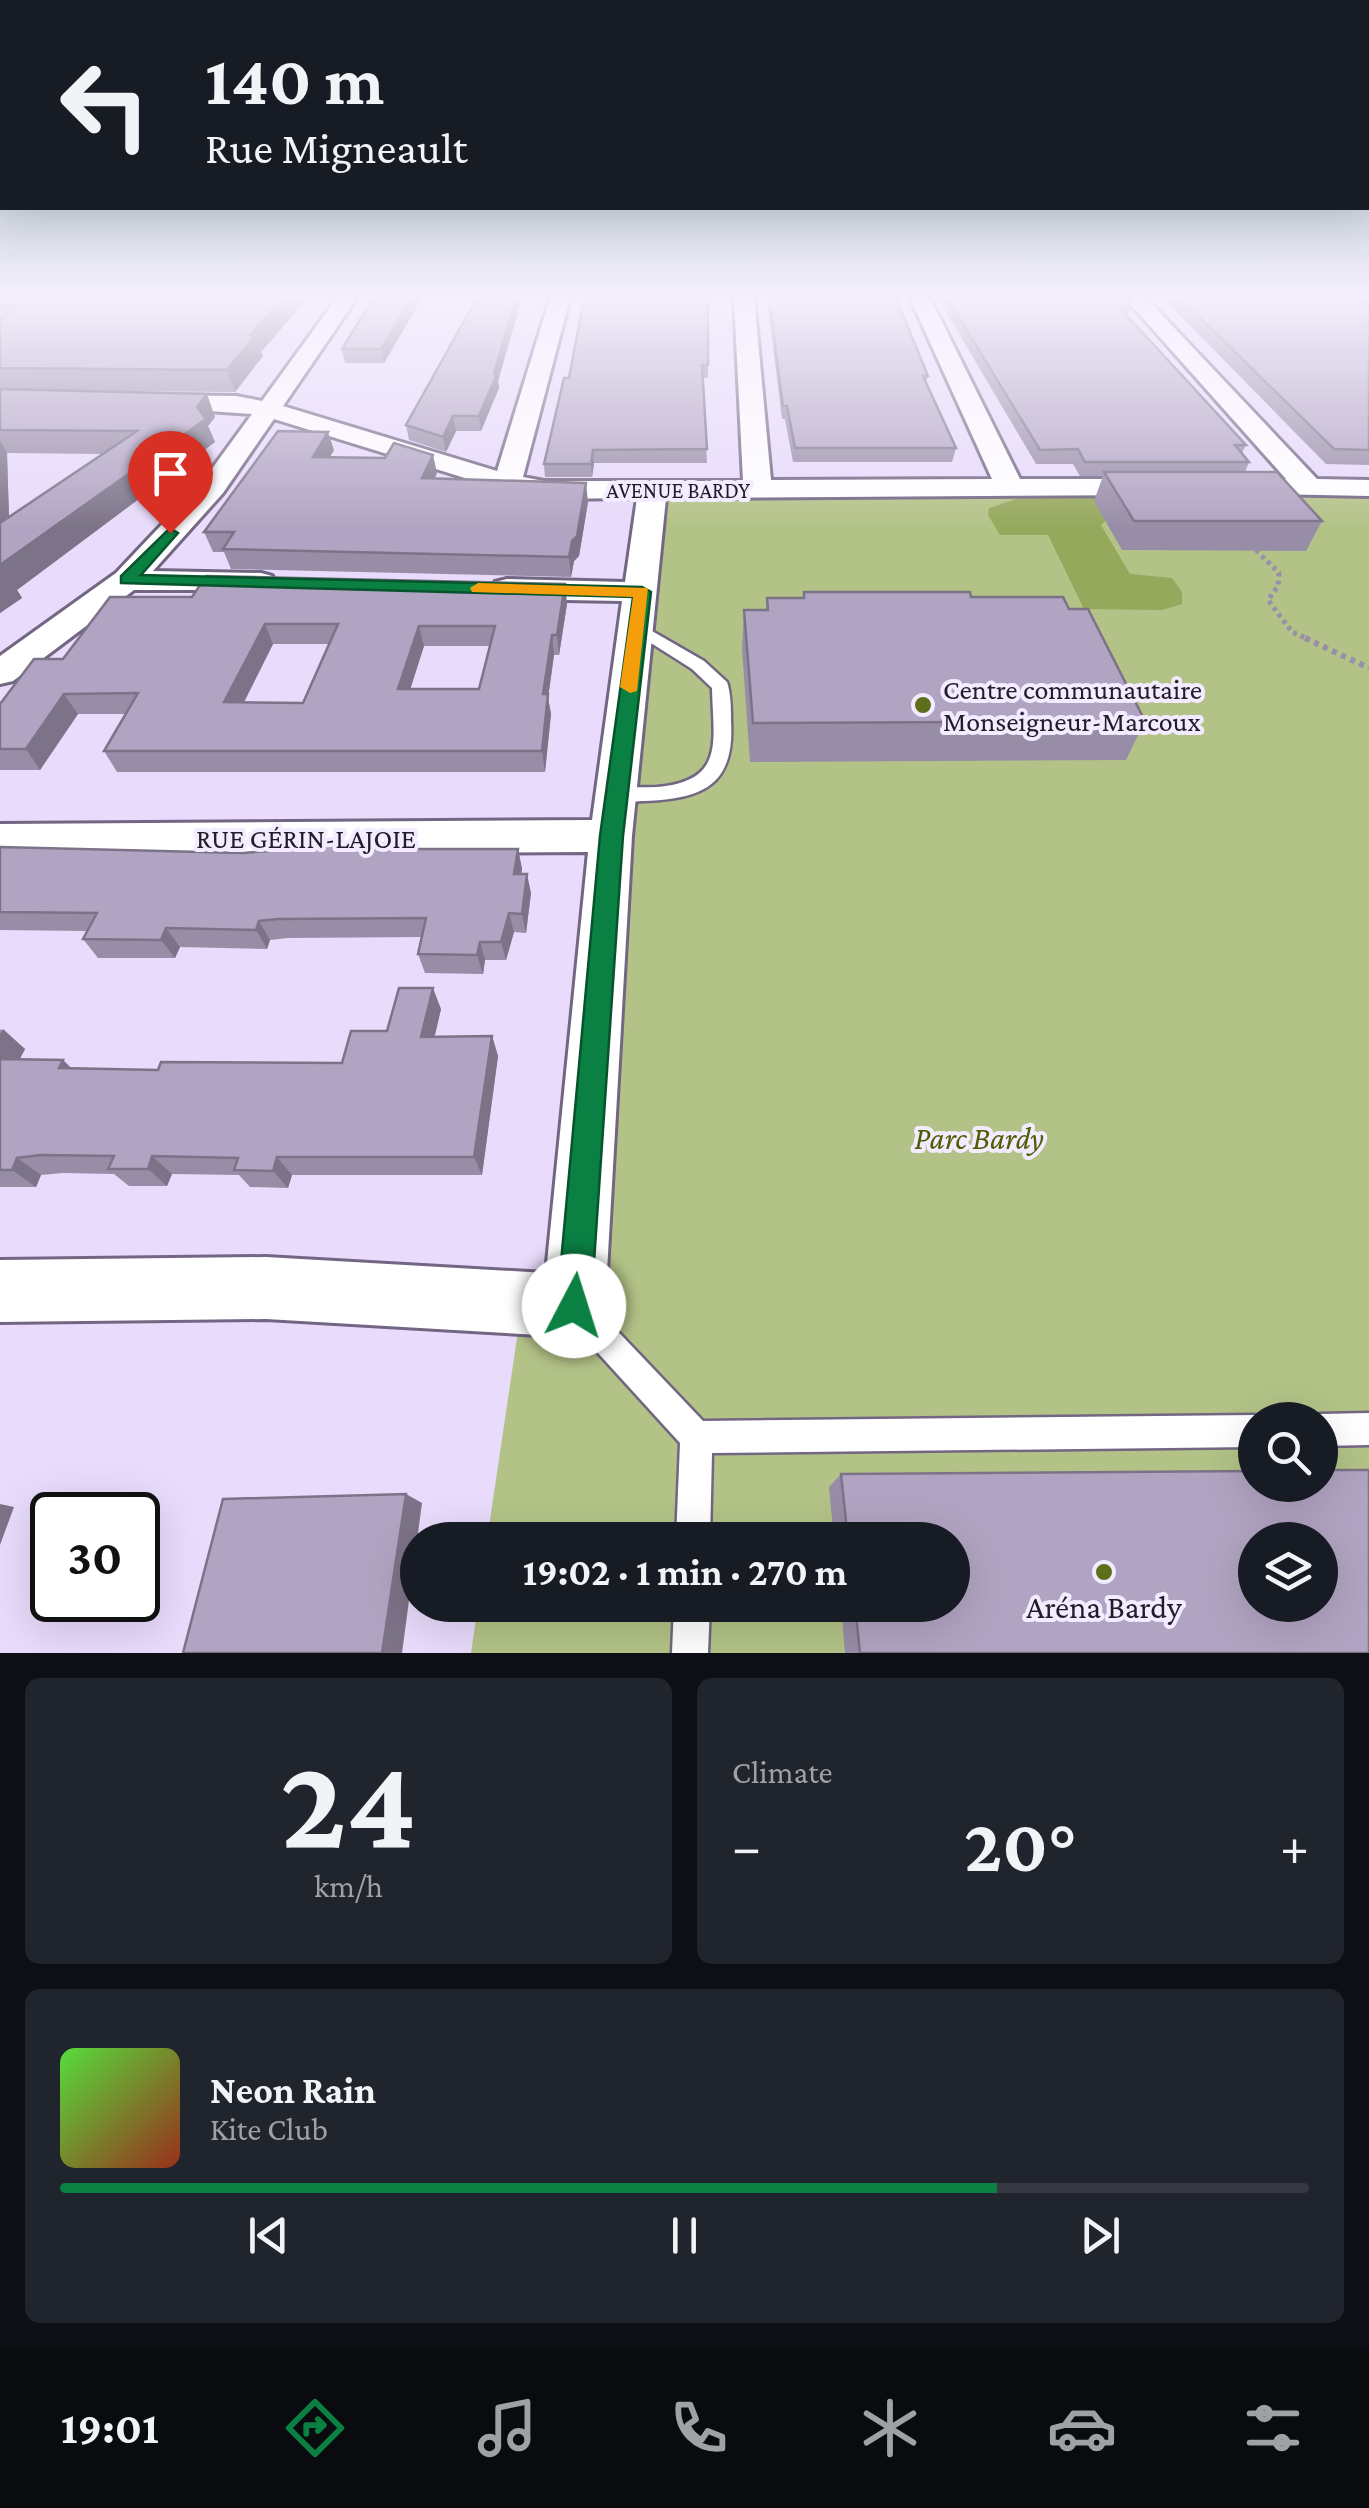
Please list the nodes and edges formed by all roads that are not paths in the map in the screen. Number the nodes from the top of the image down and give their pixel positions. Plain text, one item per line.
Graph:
1 (295, 375) edge
2 (538, 375) edge
3 (750, 375) edge
4 (957, 375) edge
5 (1206, 375) edge
6 (114, 400) edge
7 (271, 410) junction
8 (507, 483) junction
9 (1309, 486) junction
10 (1010, 488) junction
11 (1369, 488) edge
12 (652, 490) junction
13 (758, 490) junction
14 (127, 580) junction
15 (285, 584) edge
16 (484, 588) edge
17 (640, 610) junction
18 (0, 673) edge
19 (614, 815) junction
20 (0, 840) edge
21 (0, 1291) edge
22 (574, 1306) junction
23 (1338, 1430) edge
24 (1369, 1430) edge
25 (1238, 1431) edge
26 (696, 1437) junction
27 (694, 1522) edge
28 (691, 1622) edge
29 (690, 1653) edge

1 - 7 street
2 - 8 street
3 - 13 street
4 - 10 street
5 - 9 street
6 - 7 street, AVENUE BARDY
7 - 8 street, AVENUE BARDY
7 - 14 street
8 - 12 street, AVENUE BARDY
9 - 10 street, AVENUE BARDY
9 - 11 street, AVENUE BARDY
10 - 13 street, AVENUE BARDY
12 - 13 street, AVENUE BARDY
12 - 17 street
14 - 15 street
14 - 18 street
16 - 17 street
17 - 19 street
17 - 19 lane
19 - 20 street, RUE GÉRIN-LAJOIE
19 - 22 street
21 - 22 street
22 - 26 lane
23 - 24 lane
25 - 26 lane
26 - 27 lane
28 - 29 lane

